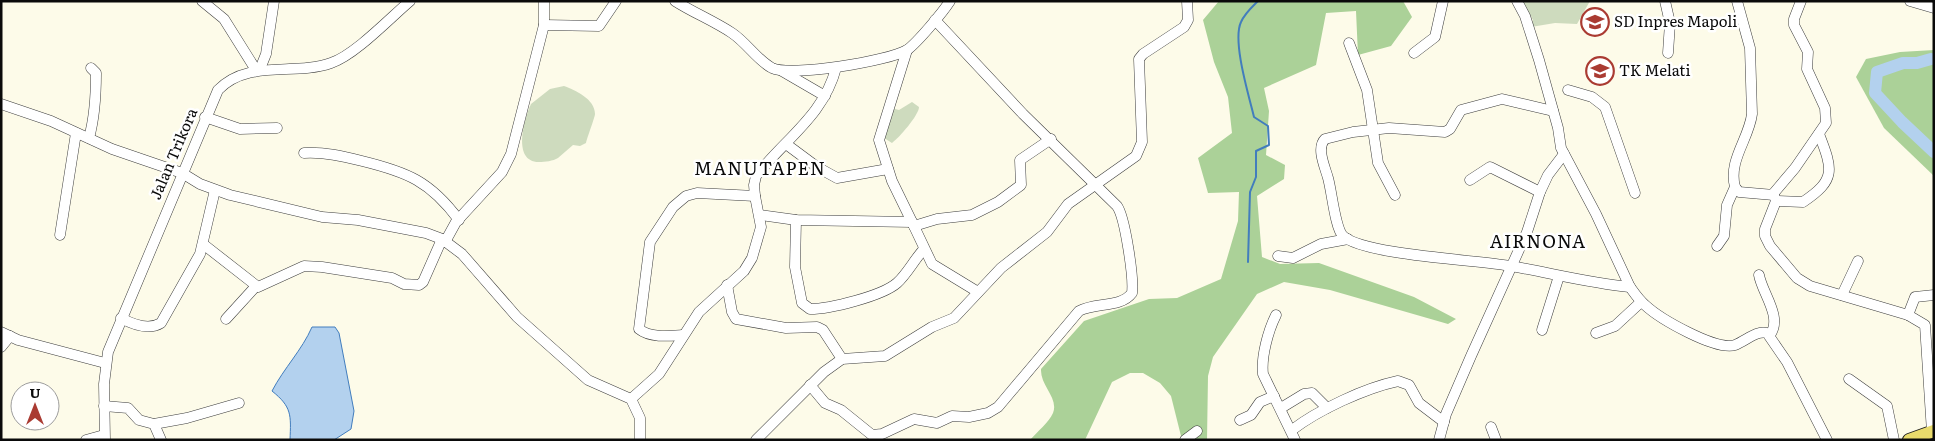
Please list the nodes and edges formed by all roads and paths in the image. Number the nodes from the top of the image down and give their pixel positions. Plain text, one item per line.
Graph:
1 (202, 1) edge
2 (274, 1) edge
3 (410, 1) edge
4 (544, 1) edge
5 (616, 1) edge
6 (675, 1) edge
7 (950, 1) edge
8 (1186, 1) edge
9 (1443, 1) edge
10 (1517, 1) edge
11 (1665, 1) edge
12 (1737, 1) edge
13 (1801, 1) edge
14 (1910, 1) edge
15 (1934, 8) edge
16 (935, 20) junction
17 (544, 25) junction
18 (1349, 43) dead end
19 (907, 50) junction
20 (1414, 53) dead end
21 (1668, 53) dead end
22 (91, 68) dead end
23 (836, 68) junction
24 (258, 70) junction
25 (806, 70) junction
26 (781, 71) junction
27 (811, 88) junction
28 (1568, 90) dead end
29 (825, 96) junction
30 (1, 104) edge
31 (818, 109) junction
32 (1553, 111) junction
33 (205, 116) junction
34 (277, 128) dead end
35 (1375, 130) junction
36 (76, 133) junction
37 (1819, 134) junction
38 (89, 138) junction
39 (1051, 139) junction
40 (786, 144) junction
41 (304, 153) dead end
42 (1564, 154) junction
43 (888, 169) junction
44 (182, 173) junction
45 (1470, 180) dead end
46 (1094, 184) junction
47 (1735, 187) junction
48 (215, 190) junction
49 (1540, 192) junction
50 (1635, 193) dead end
51 (1395, 195) dead end
52 (755, 196) junction
53 (1774, 197) junction
54 (760, 216) junction
55 (459, 220) junction
56 (796, 220) junction
57 (913, 224) junction
58 (60, 235) dead end
59 (1348, 239) junction
60 (444, 240) junction
61 (204, 244) junction
62 (1717, 246) dead end
63 (924, 250) junction
64 (1278, 256) dead end
65 (1858, 261) dead end
66 (1513, 266) junction
67 (1759, 275) dead end
68 (1559, 276) junction
69 (727, 285) junction
70 (256, 286) junction
71 (1630, 287) junction
72 (978, 292) junction
73 (1842, 295) junction
74 (1934, 295) edge
75 (1641, 302) junction
76 (1908, 315) junction
77 (1276, 316) dead end
78 (121, 318) junction
79 (226, 320) dead end
80 (1542, 330) dead end
81 (1596, 333) dead end
82 (6, 334) edge
83 (682, 335) junction
84 (1770, 336) junction
85 (1, 347) edge
86 (842, 359) junction
87 (105, 363) junction
88 (1849, 379) dead end
89 (810, 385) junction
90 (1274, 396) junction
91 (631, 399) junction
92 (239, 403) dead end
93 (104, 406) junction
94 (1281, 408) junction
95 (1327, 408) junction
96 (1240, 420) dead end
97 (1444, 422) junction
98 (154, 424) junction
99 (1492, 427) dead end
100 (1197, 431) dead end
101 (1933, 432) edge
102 (1293, 435) edge
103 (105, 437) edge
104 (86, 440) edge
105 (161, 440) edge
106 (641, 440) edge
107 (756, 440) edge
108 (1185, 440) edge
109 (1439, 440) edge
110 (1496, 440) edge
111 (1827, 440) edge
112 (1894, 440) edge
113 (1909, 440) edge

1 - 24 street
2 - 24 street
3 - 24 street, Jalan Trikora
4 - 17 street
5 - 17 street
6 - 26 street
7 - 16 street
8 - 46 street
9 - 20 street
10 - 32 street
11 - 21 street
12 - 47 street
13 - 37 street
14 - 15 street
16 - 19 street
16 - 39 street
17 - 55 street
18 - 35 street
19 - 23 street
19 - 43 street
22 - 38 street
23 - 25 street
23 - 29 street
24 - 33 street, Jalan Trikora
25 - 26 street
25 - 27 street
26 - 27 street
27 - 29 street
27 - 31 street
28 - 50 street
29 - 31 street
30 - 36 street
31 - 40 street
32 - 35 street
32 - 42 street
33 - 34 street
33 - 44 street, Jalan Trikora
35 - 51 street
35 - 59 street
36 - 38 street
36 - 58 street
37 - 53 street
37 - 53 street
38 - 44 street
39 - 46 street
39 - 57 street
40 - 43 street
40 - 52 street
41 - 55 street
42 - 49 street
42 - 71 street
43 - 57 street
44 - 48 street
44 - 78 street, Jalan Trikora
45 - 49 street
46 - 72 street
46 - 89 street
47 - 53 street
47 - 62 street
48 - 60 street
48 - 61 street
49 - 66 street
52 - 54 street
52 - 83 street
53 - 73 street
54 - 56 street
54 - 69 street
55 - 60 street
56 - 57 street
56 - 63 street
57 - 63 street
59 - 64 street
59 - 66 street
60 - 70 street
60 - 91 street
61 - 70 street
61 - 78 street
63 - 72 street
65 - 73 street
66 - 68 street
66 - 97 street
67 - 84 street
68 - 71 street
68 - 80 street
69 - 83 street
69 - 86 street
70 - 79 street
71 - 75 street
72 - 86 street
73 - 76 street
74 - 76 street
75 - 81 street
75 - 84 street
76 - 101 street
77 - 90 street
78 - 87 street, Jalan Trikora
82 - 85 street
82 - 87 street
83 - 91 street
84 - 111 street
86 - 89 street
87 - 93 street, Jalan Trikora
88 - 112 street
89 - 107 street
90 - 94 street
90 - 96 street
91 - 106 street
92 - 98 street
93 - 98 street
93 - 103 street, Jalan Trikora
94 - 95 street
94 - 102 street
95 - 97 street
95 - 102 street
97 - 109 street
98 - 105 street
99 - 110 street
100 - 108 street
101 - 113 main road
103 - 104 street

